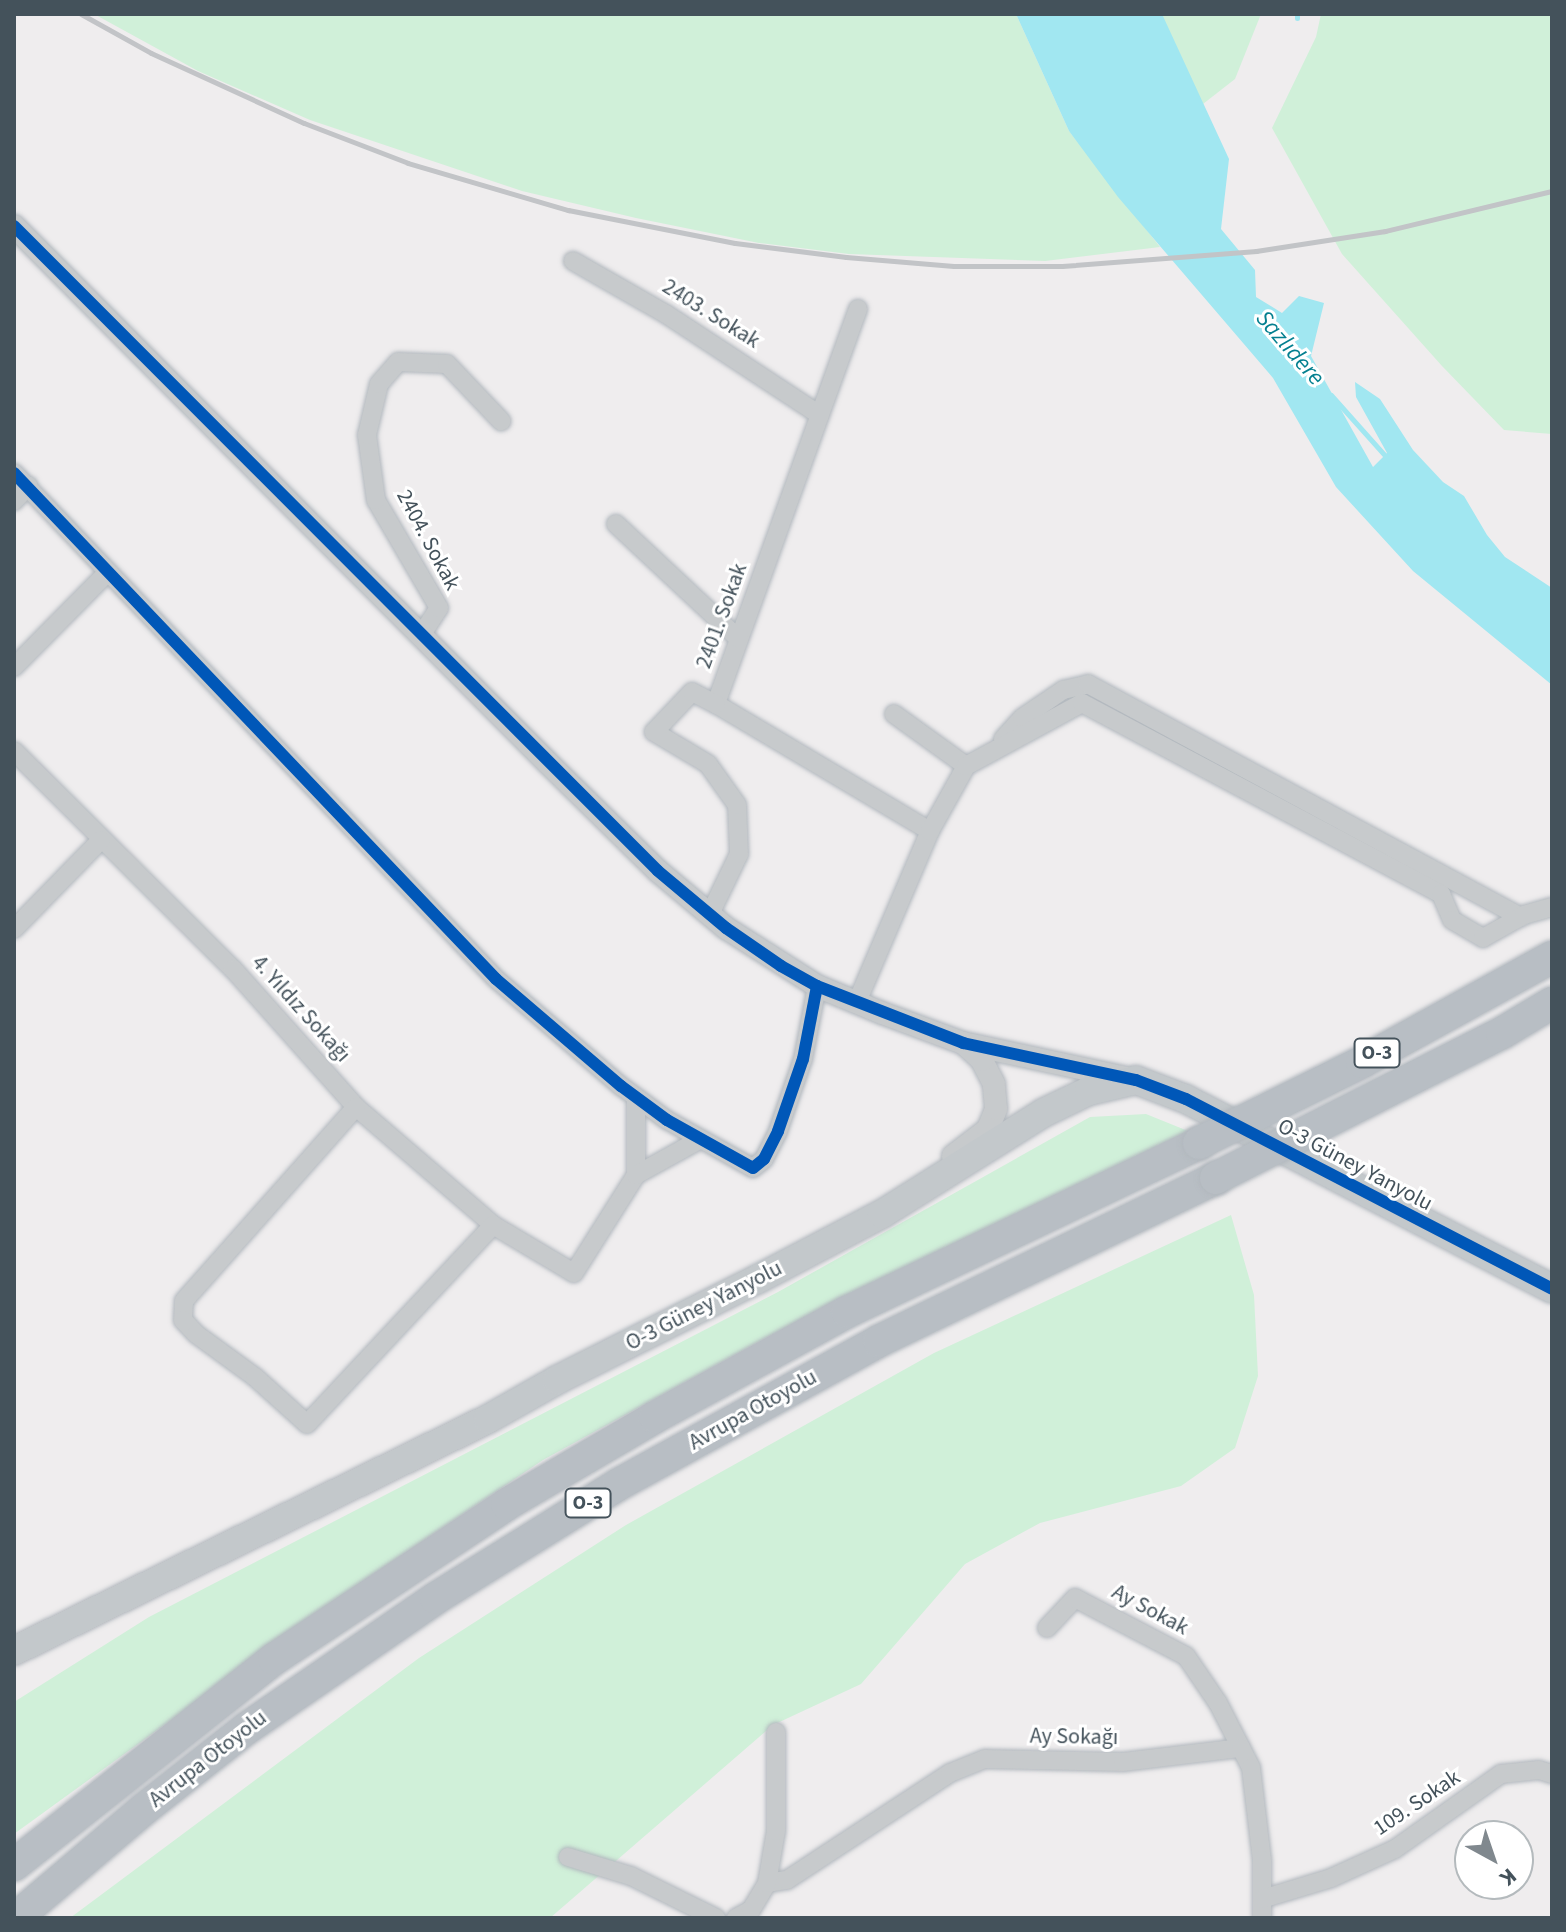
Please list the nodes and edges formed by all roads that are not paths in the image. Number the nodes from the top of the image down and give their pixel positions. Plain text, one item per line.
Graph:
1 (14, 226) edge
2 (573, 261) dead end
3 (858, 309) dead end
4 (820, 415) junction
5 (501, 421) dead end
6 (14, 473) edge
7 (28, 486) junction
8 (14, 501) edge
9 (616, 524) dead end
10 (107, 573) junction
11 (422, 634) junction
12 (739, 639) junction
13 (14, 667) edge
14 (716, 704) junction
15 (894, 714) dead end
16 (996, 747) junction
17 (14, 751) edge
18 (966, 766) junction
19 (930, 831) junction
20 (101, 840) junction
21 (1552, 907) edge
22 (710, 914) junction
23 (1521, 917) junction
24 (14, 929) edge
25 (1552, 957) edge
26 (817, 986) junction
27 (857, 1002) junction
28 (1552, 1003) edge
29 (963, 1043) junction
30 (1136, 1080) junction
31 (636, 1098) junction
32 (356, 1107) junction
33 (701, 1139) junction
34 (636, 1175) junction
35 (882, 1214) junction
36 (493, 1225) junction
37 (1551, 1287) edge
38 (106, 1603) junction
39 (1047, 1628) dead end
40 (14, 1651) edge
41 (14, 1673) edge
42 (776, 1732) dead end
43 (1241, 1748) junction
44 (1552, 1774) edge
45 (568, 1857) dead end
46 (14, 1865) edge
47 (767, 1883) junction
48 (1262, 1899) junction
49 (16, 1918) edge
50 (716, 1918) edge
51 (736, 1918) edge
52 (1262, 1918) edge

1 - 11 street
2 - 4 street, 2403. Sokak
3 - 4 street, 2401. Sokak
4 - 12 street, 2401. Sokak
5 - 11 street, 2404. Sokak
6 - 7 street
7 - 8 street
7 - 10 street
9 - 12 street
10 - 13 street
10 - 31 street
11 - 22 street
12 - 14 street, 2401. Sokak
14 - 19 street, 2401. Sokak
14 - 22 street
15 - 18 street
16 - 18 street
16 - 23 street
16 - 23 street
17 - 20 street, 4. Yıldız Sokağı
18 - 19 street
19 - 27 street
20 - 24 street
20 - 32 street, 4. Yıldız Sokağı
21 - 23 street
22 - 26 street
25 - 46 highway, Avrupa Otoyolu / O-3, bridge
26 - 27 street
26 - 33 street
27 - 29 street
28 - 49 highway, Avrupa Otoyolu / O-3, bridge
29 - 30 street
29 - 35 street
30 - 35 main road, O-3 Güney Yanyolu
30 - 37 main road, O-3 Güney Yanyolu
31 - 33 street
31 - 34 street
32 - 36 street, 4. Yıldız Sokağı
32 - 36 street
33 - 34 street
34 - 36 street, 4. Yıldız Sokağı
35 - 38 main road, O-3 Güney Yanyolu
38 - 40 main road
38 - 41 main road
39 - 43 street, Ay Sokak
42 - 47 street
43 - 47 street, Ay Sokağı
43 - 48 street
44 - 48 street, 109. Sokak
45 - 50 street
47 - 51 street
48 - 52 street

